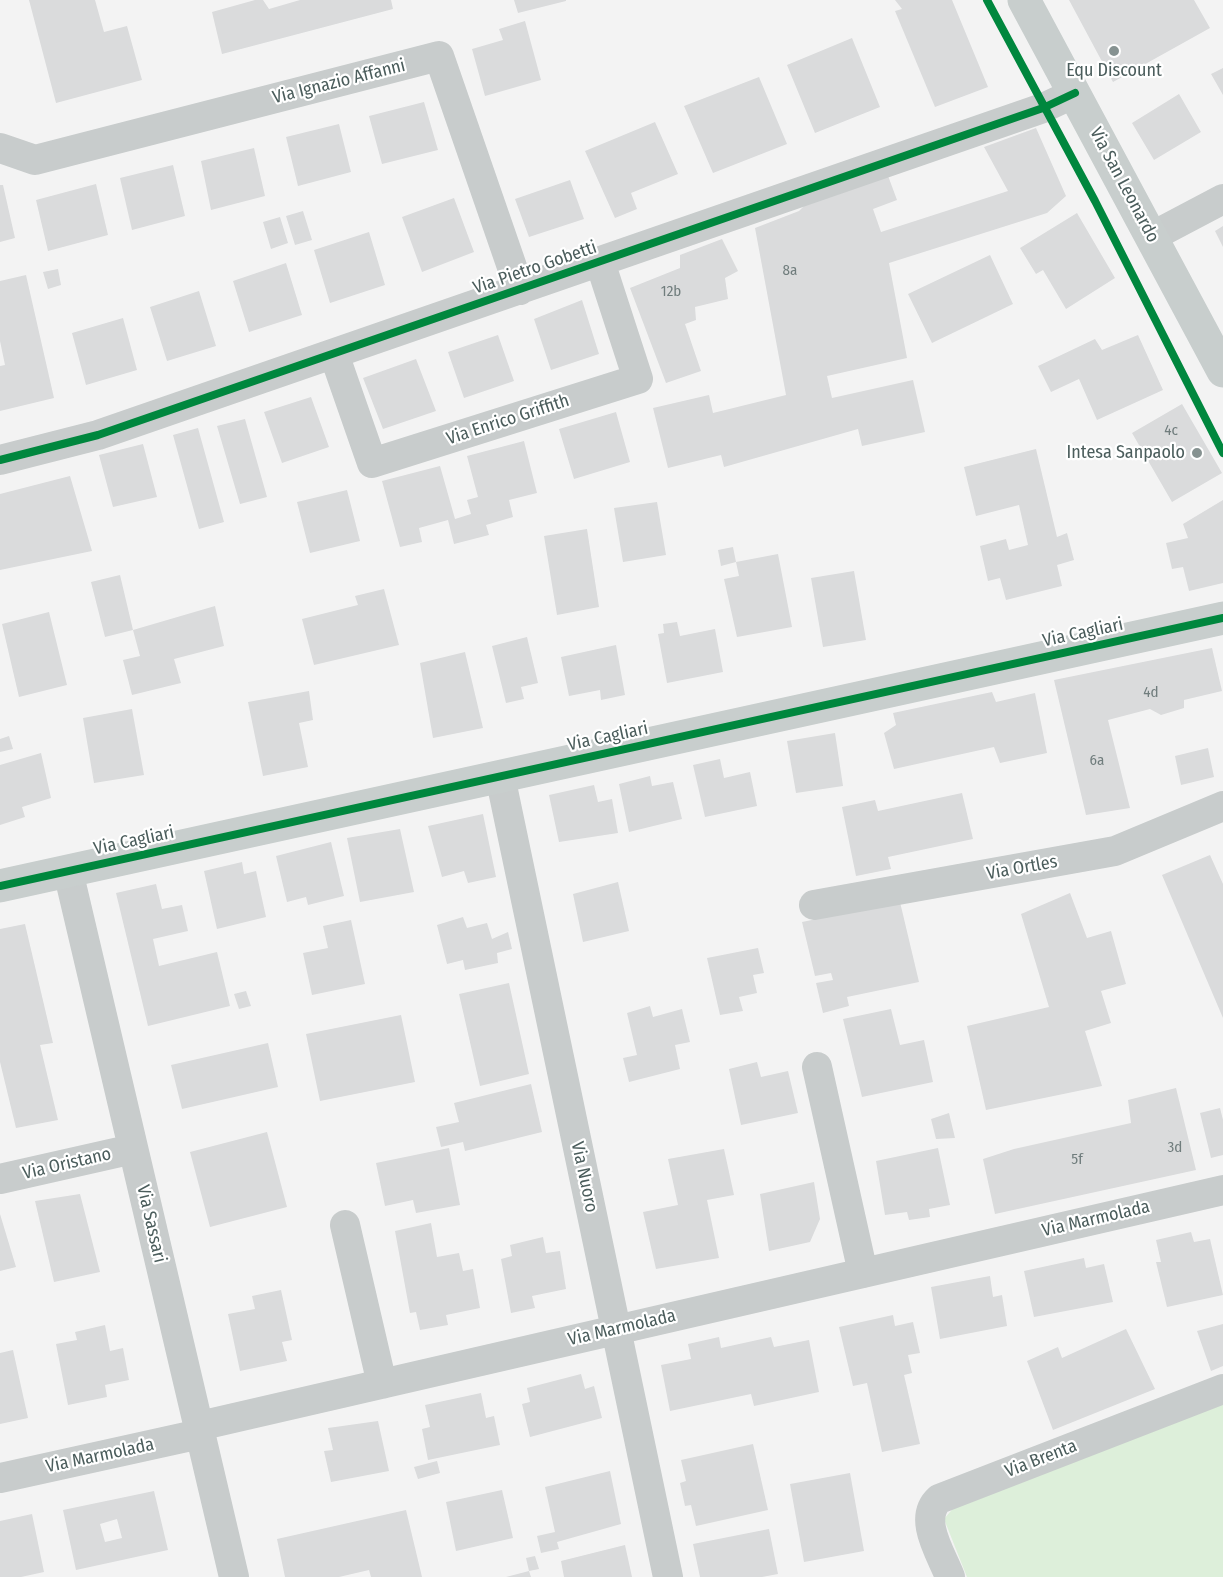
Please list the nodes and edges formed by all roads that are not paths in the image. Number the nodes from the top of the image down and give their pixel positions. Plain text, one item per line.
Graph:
1 (1024, 0) edge
2 (1075, 93) junction
3 (0, 148) edge
4 (1223, 199) edge
5 (1151, 237) junction
6 (600, 262) junction
7 (520, 290) junction
8 (334, 354) junction
9 (1223, 371) edge
10 (0, 460) edge
11 (1223, 618) edge
12 (500, 776) junction
13 (1223, 806) edge
14 (68, 871) junction
15 (0, 886) edge
16 (814, 905) dead end
17 (817, 1067) dead end
18 (133, 1149) junction
19 (0, 1179) edge
20 (1223, 1190) edge
21 (345, 1225) dead end
22 (863, 1273) junction
23 (616, 1330) junction
24 (382, 1384) junction
25 (1223, 1389) edge
26 (200, 1430) junction
27 (0, 1478) edge
28 (947, 1576) edge
29 (234, 1577) edge
30 (668, 1577) edge

1 - 2 street, Via San Leonardo
2 - 5 street, Via San Leonardo
2 - 6 street, Via Pietro Gobetti
3 - 7 street, Via Ignazio Affanni
4 - 5 street
5 - 9 street, Via San Leonardo
6 - 7 street, Via Pietro Gobetti
6 - 8 street, Via Enrico Griffith
7 - 8 street, Via Pietro Gobetti
8 - 10 street, Via Pietro Gobetti
11 - 12 street, Via Cagliari
12 - 14 street, Via Cagliari
12 - 23 street, Via Nuoro
13 - 16 street, Via Ortles
14 - 15 street, Via Cagliari
14 - 18 street, Via Sassari
17 - 22 street
18 - 19 street, Via Oristano
18 - 26 street, Via Sassari
20 - 22 street, Via Marmolada
21 - 24 street
22 - 23 street, Via Marmolada
23 - 24 street, Via Marmolada
23 - 30 street, Via Nuoro
24 - 26 street, Via Marmolada
25 - 28 street, Via Brenta
26 - 27 street, Via Marmolada
26 - 29 street, Via Sassari

